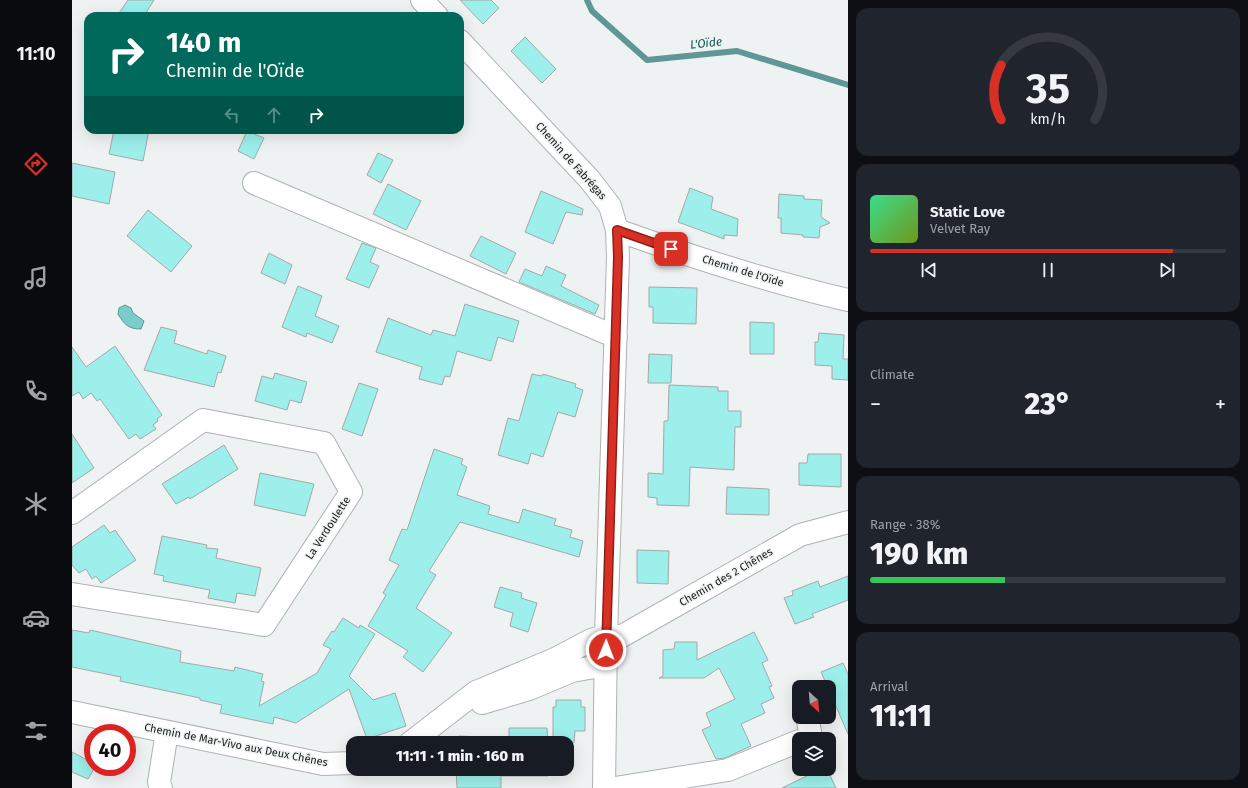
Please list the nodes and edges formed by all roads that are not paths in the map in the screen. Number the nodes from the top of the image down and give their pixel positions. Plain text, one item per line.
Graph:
1 (422, 0) edge
2 (433, 12) edge
3 (464, 45) edge
4 (254, 183) dead end
5 (617, 230) junction
6 (848, 300) edge
7 (616, 337) junction
8 (72, 513) edge
9 (848, 522) edge
10 (72, 594) edge
11 (606, 636) junction
12 (606, 665) junction
13 (72, 712) edge
14 (448, 713) junction
15 (167, 732) junction
16 (419, 736) edge
17 (792, 745) edge
18 (346, 764) edge
19 (161, 788) edge
20 (604, 788) edge
21 (615, 788) edge

1 - 2 street
3 - 5 street, Chemin de Fabrégas
4 - 7 street
5 - 6 street, Chemin de l'Oïde
5 - 7 street, Chemin de Fabrégas
7 - 11 street, Chemin de Fabrégas
8 - 10 street, La Verdoulette
9 - 11 street, Chemin des 2 Chênes
11 - 12 street, Chemin de Fabrégas
11 - 14 street, Chemin des 2 Chênes
12 - 14 street
12 - 20 street, Chemin de Fabrégas
13 - 15 street, Chemin de Mar-Vivo aux Deux Chênes
14 - 16 street
15 - 18 street, Chemin de Mar-Vivo aux Deux Chênes
15 - 19 street
17 - 21 street

